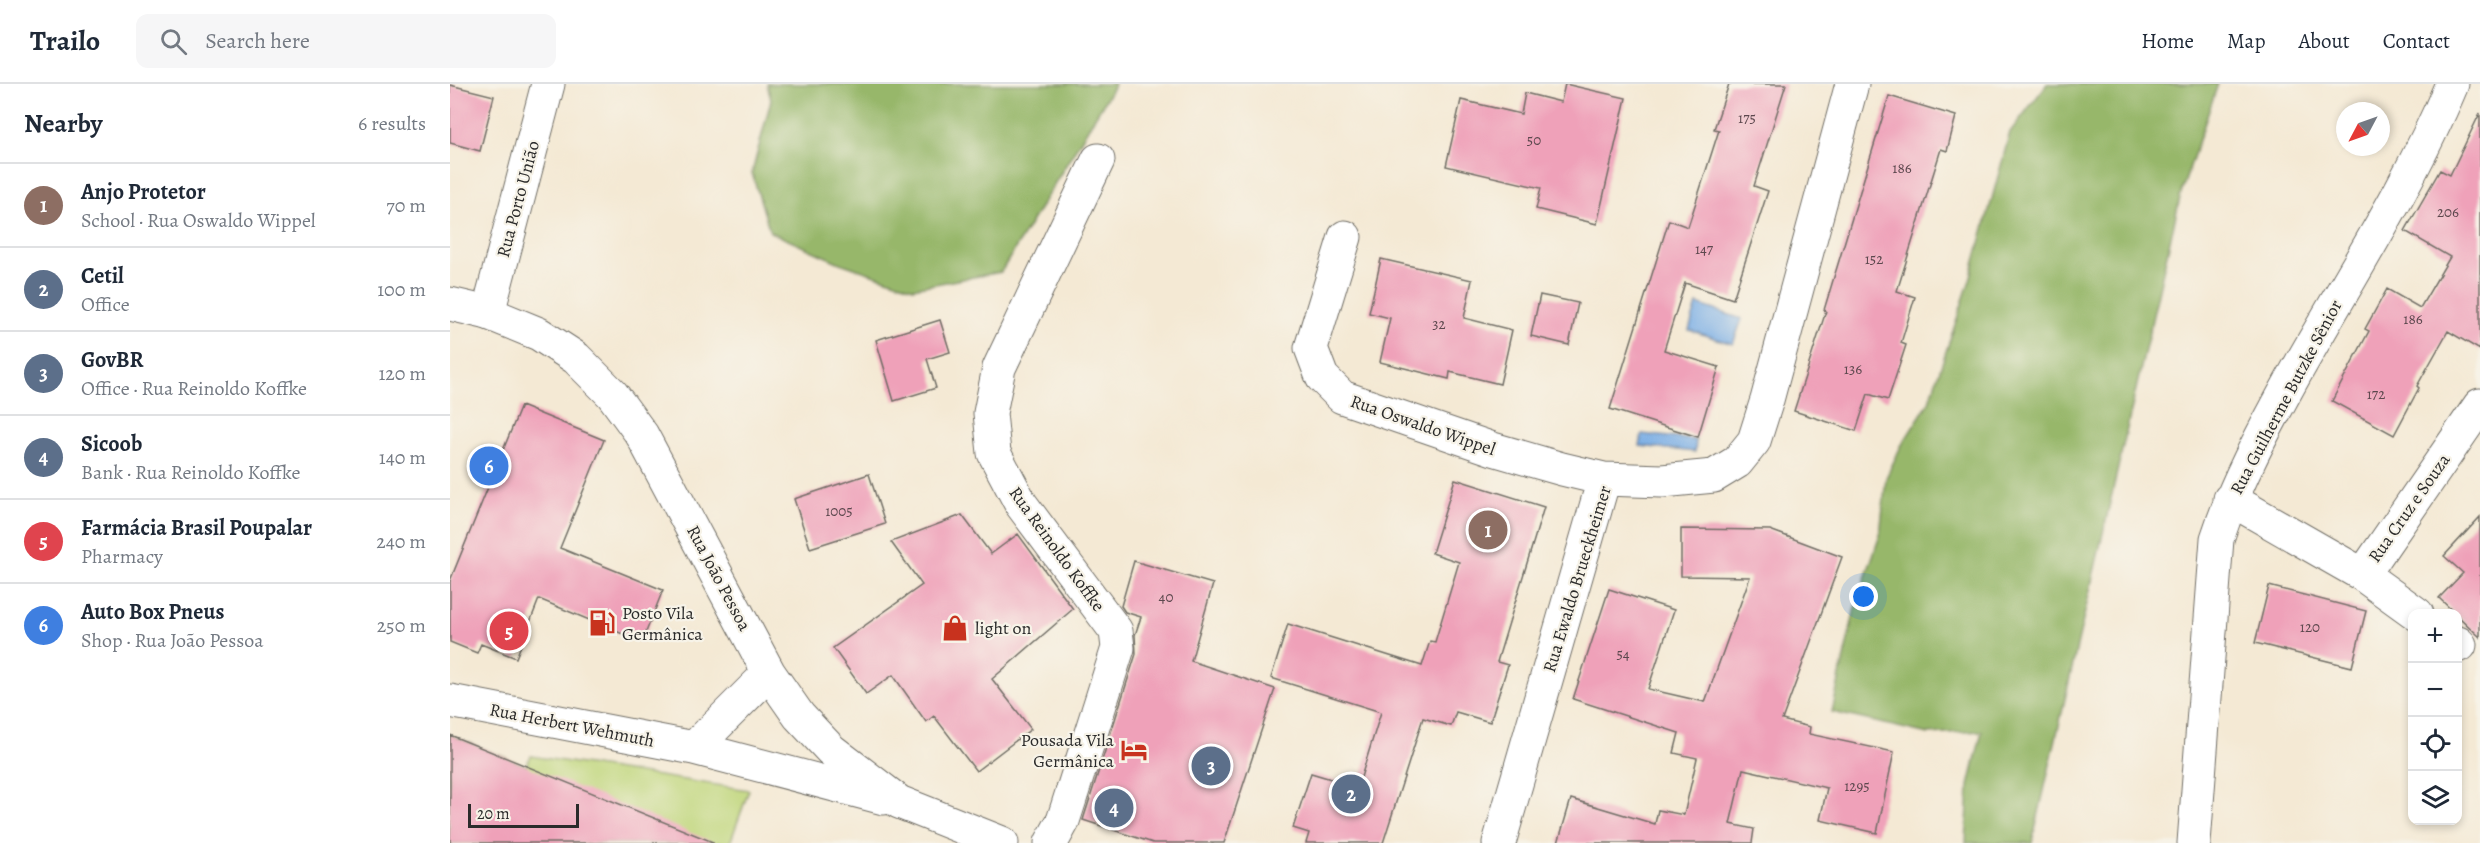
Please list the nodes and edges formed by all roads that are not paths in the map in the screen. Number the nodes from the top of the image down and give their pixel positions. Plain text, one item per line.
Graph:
1 (548, 84) edge
2 (1852, 84) edge
3 (2452, 84) edge
4 (1098, 160) dead end
5 (1345, 237) dead end
6 (450, 304) edge
7 (488, 313) junction
8 (2480, 405) edge
9 (1604, 479) junction
10 (2230, 499) junction
11 (2363, 575) junction
12 (2409, 609) edge
13 (769, 673) junction
14 (450, 700) edge
15 (694, 748) junction
16 (899, 802) junction
17 (1002, 843) edge
18 (1051, 843) edge
19 (1499, 843) edge
20 (2194, 843) edge

1 - 7 street, Rua Porto União
2 - 9 street, Rua Ewaldo Brueckheimer
3 - 10 street, Rua Guilherme Butzke Sênior
4 - 18 street, Rua Reinoldo Koffke
5 - 9 street, Rua Oswaldo Wippel
6 - 7 street, Rua João Pessoa
7 - 13 street, Rua João Pessoa
8 - 11 street, Rua Cruz e Souza
9 - 19 street, Rua Ewaldo Brueckheimer
10 - 11 street, Rua Cruz e Souza
10 - 20 street, Rua Guilherme Butzke Sênior
11 - 12 street
13 - 15 street
13 - 16 street, Rua João Pessoa
14 - 15 street, Rua Herbert Wehmuth
15 - 16 street, Rua Herbert Wehmuth
16 - 17 street, Rua João Pessoa

